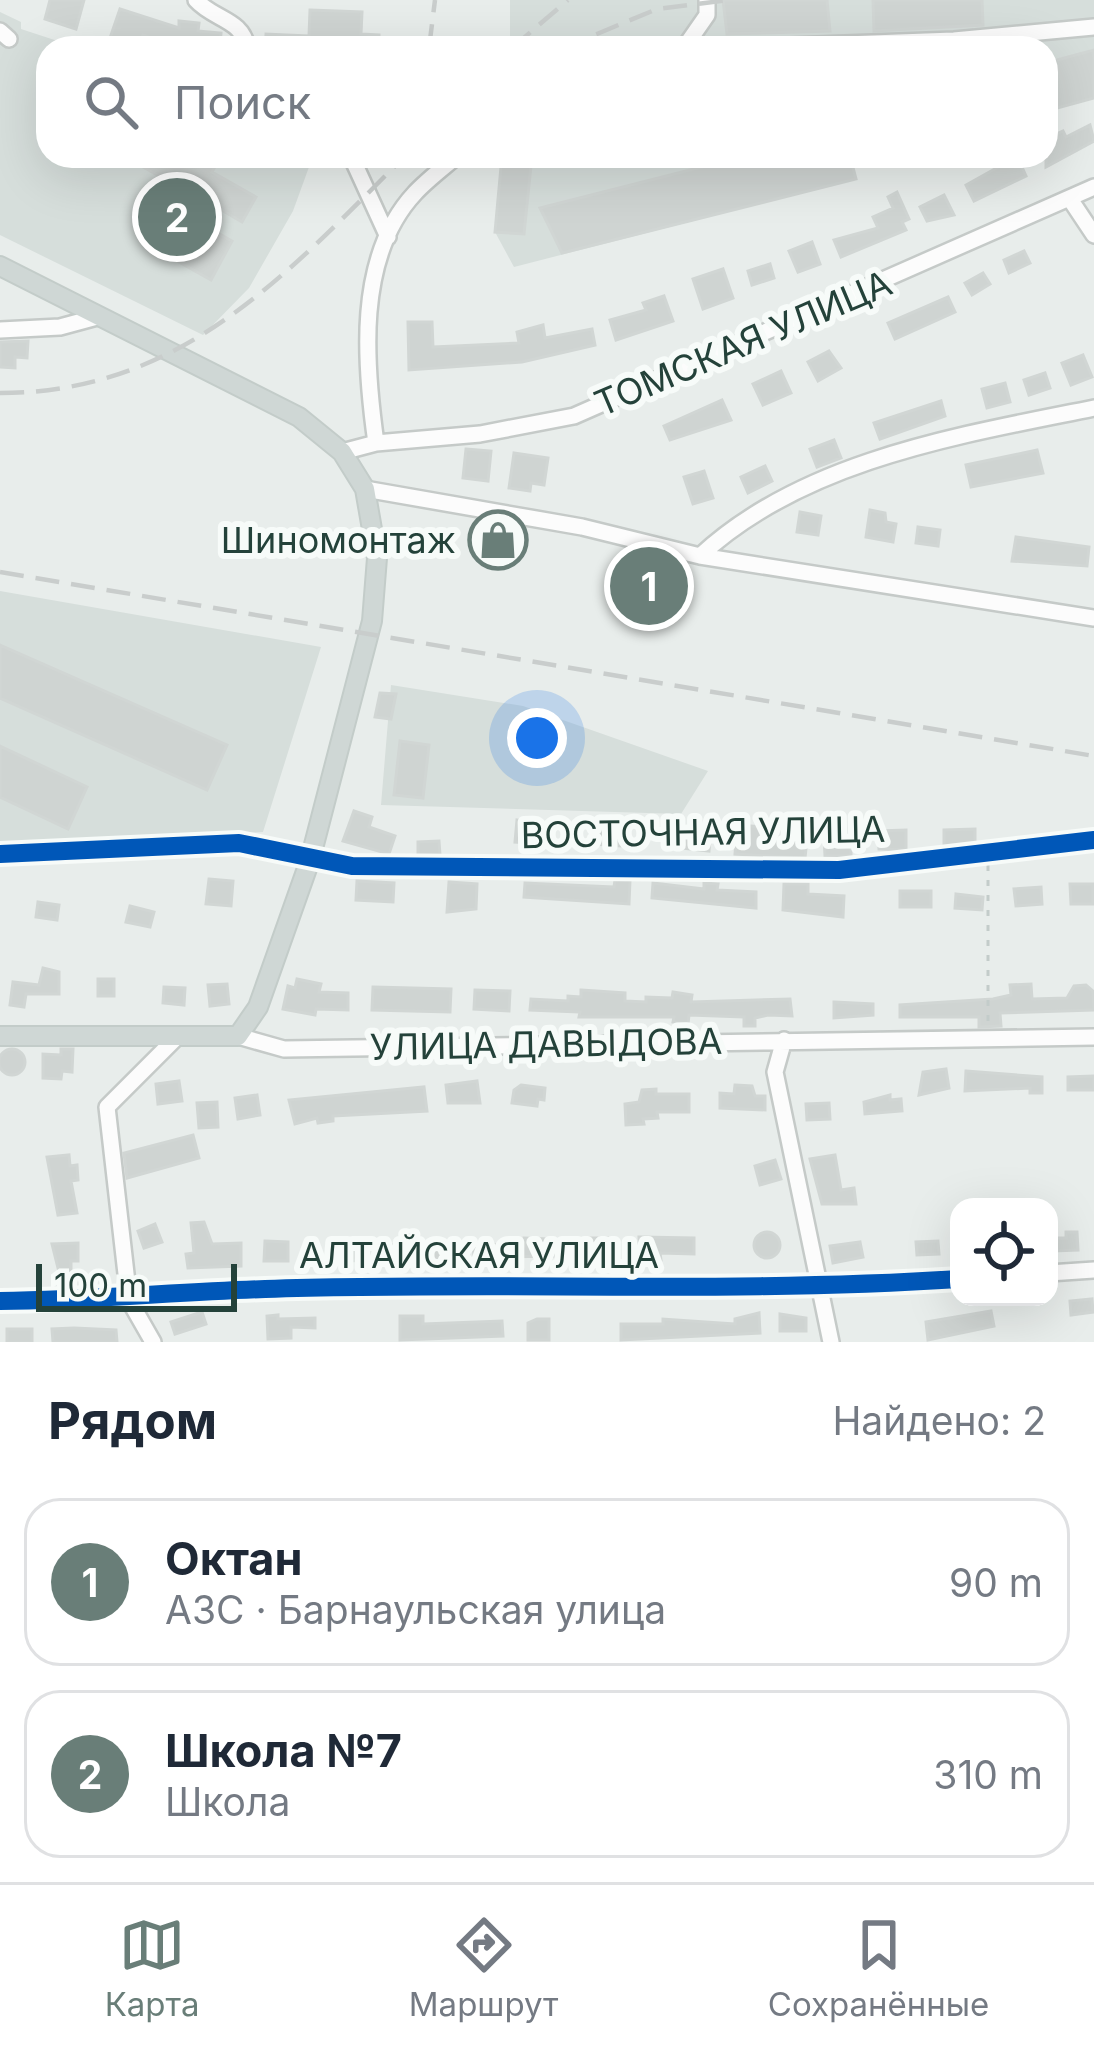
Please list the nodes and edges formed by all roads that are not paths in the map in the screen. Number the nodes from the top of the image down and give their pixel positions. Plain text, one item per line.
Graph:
1 (196, 0) edge
2 (707, 0) edge
3 (1094, 27) edge
4 (245, 36) edge
5 (692, 36) edge
6 (998, 36) edge
7 (356, 168) edge
8 (444, 168) edge
9 (1094, 187) edge
10 (1070, 199) junction
11 (1094, 235) edge
12 (388, 237) junction
13 (0, 266) edge
14 (97, 317) junction
15 (0, 330) edge
16 (1094, 409) edge
17 (376, 443) junction
18 (342, 452) junction
19 (365, 488) junction
20 (700, 556) junction
21 (1094, 618) edge
22 (1094, 840) edge
23 (0, 854) edge
24 (310, 860) junction
25 (0, 1036) edge
26 (238, 1036) junction
27 (1094, 1036) edge
28 (174, 1040) junction
29 (784, 1040) junction
30 (1094, 1270) edge
31 (1058, 1272) edge
32 (950, 1280) edge
33 (820, 1288) junction
34 (129, 1300) junction
35 (0, 1301) edge
36 (153, 1342) edge
37 (831, 1342) edge

1 - 4 street
2 - 5 street
3 - 6 street
7 - 12 street
8 - 12 street
9 - 10 street, ТОМСКАЯ УЛИЦА
10 - 11 street
10 - 17 street, ТОМСКАЯ УЛИЦА
12 - 17 street
13 - 14 main road
14 - 15 street
14 - 18 main road
16 - 20 street
17 - 18 street, ТОМСКАЯ УЛИЦА
18 - 19 main road
19 - 20 street
19 - 24 main road
20 - 21 street
22 - 24 street, ВОСТОЧНАЯ УЛИЦА
23 - 24 street, ВОСТОЧНАЯ УЛИЦА
24 - 26 main road
25 - 28 main road, УЛИЦА ДАВЫДОВА
26 - 28 main road, УЛИЦА ДАВЫДОВА
26 - 29 street, УЛИЦА ДАВЫДОВА
27 - 29 street, УЛИЦА ДАВЫДОВА
28 - 34 street
29 - 33 street
30 - 31 street
32 - 33 street, АЛТАЙСКАЯ УЛИЦА
33 - 34 street, АЛТАЙСКАЯ УЛИЦА
33 - 37 street
34 - 35 street, АЛТАЙСКАЯ УЛИЦА
34 - 36 street

